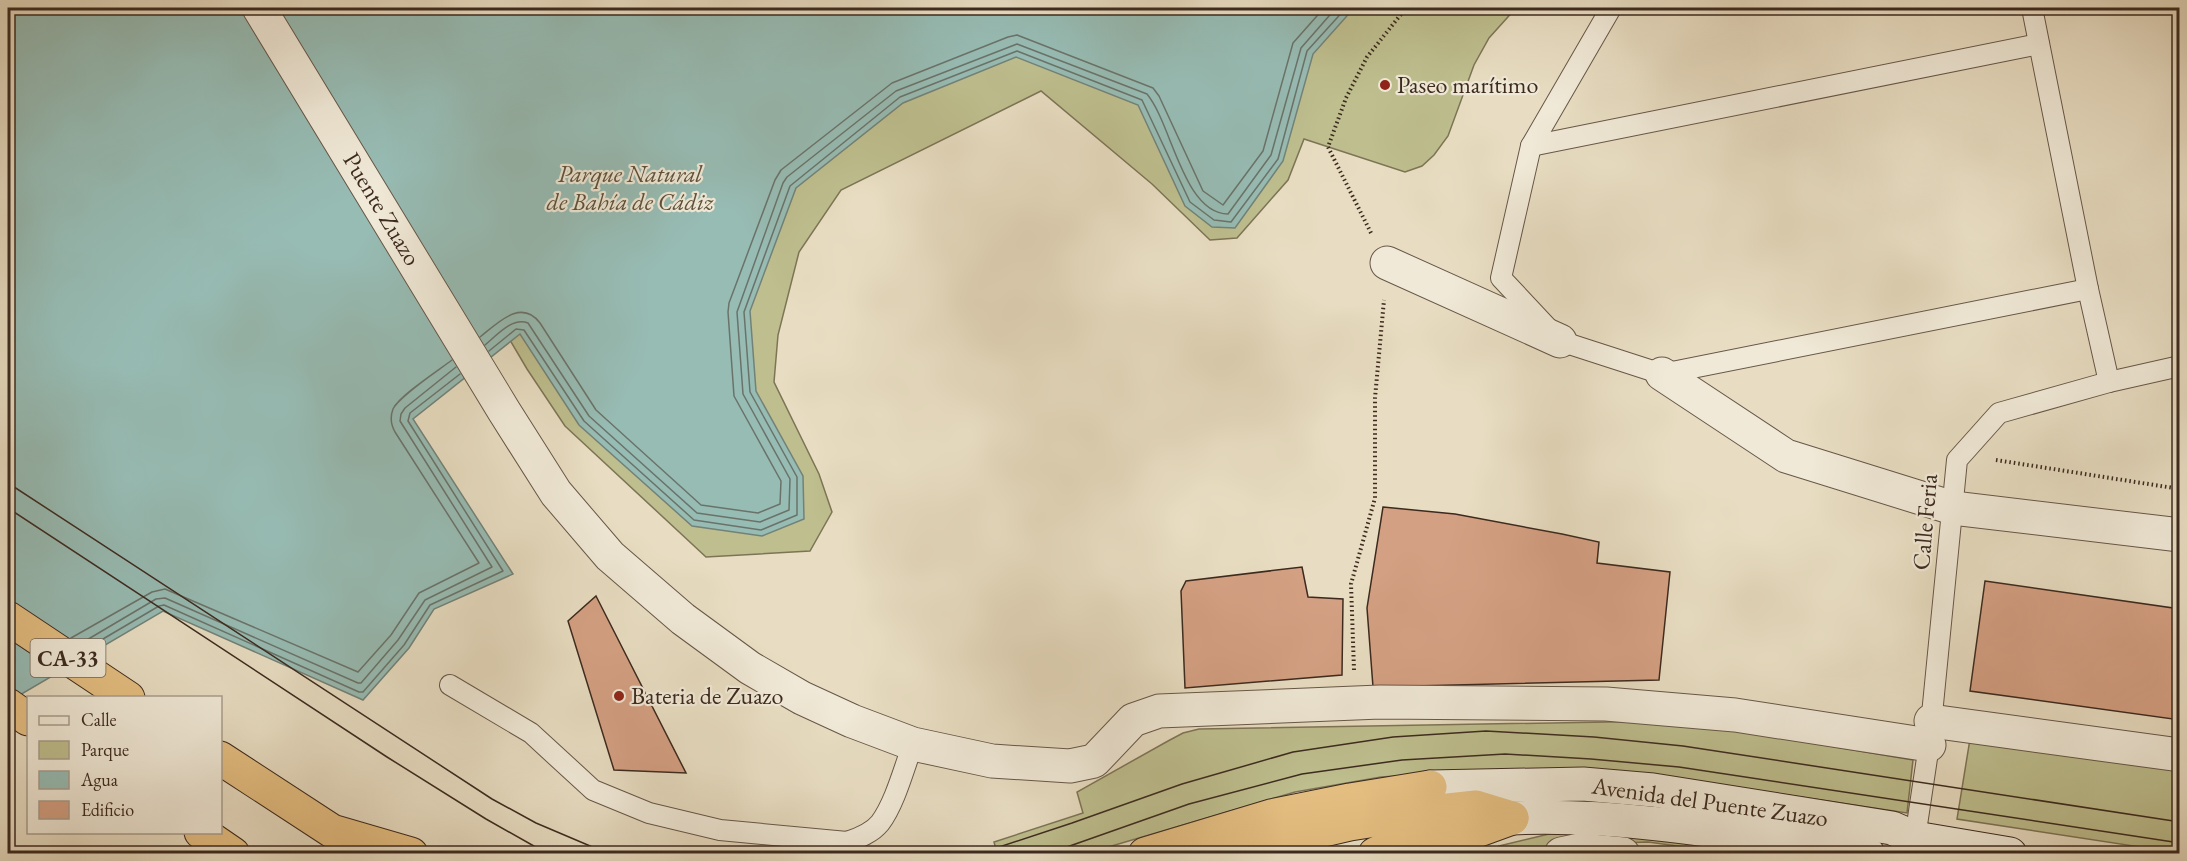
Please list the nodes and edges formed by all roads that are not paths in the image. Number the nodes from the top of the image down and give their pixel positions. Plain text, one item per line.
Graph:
1 (259, 8) edge
2 (1611, 8) edge
3 (2032, 8) edge
4 (2039, 44) junction
5 (1532, 146) junction
6 (1387, 263) road end
7 (2088, 289) junction
8 (1560, 341) junction
9 (2180, 366) edge
10 (1662, 374) junction
11 (2109, 382) junction
12 (1953, 508) junction
13 (2180, 536) edge
14 (8, 618) edge
15 (450, 685) dead end
16 (125, 696) edge
17 (8, 705) edge
18 (27, 718) edge
19 (1930, 733) junction
20 (912, 744) junction
21 (2180, 755) edge
22 (222, 759) edge
23 (1430, 787) joint
24 (1512, 818) junction
25 (332, 831) junction
26 (204, 834) edge
27 (1915, 838) junction
28 (233, 854) edge
29 (358, 854) edge
30 (411, 854) edge
31 (1145, 854) edge
32 (1221, 854) edge
33 (1375, 854) edge
34 (1560, 854) edge
35 (1623, 854) edge
36 (1868, 854) edge
37 (1873, 854) edge
38 (2010, 854) edge

1 - 20 street, Puente Zuazo
2 - 5 lane
3 - 4 lane
4 - 5 lane
4 - 7 lane
5 - 8 lane
6 - 8 street
7 - 10 lane
7 - 11 lane
8 - 10 lane
9 - 11 lane, Calle Feria
10 - 12 street
11 - 12 lane, Calle Feria
12 - 13 street
12 - 19 lane, Calle Feria
14 - 16 highway, CA-33
15 - 20 lane
17 - 18 highway
19 - 20 street
19 - 21 street
19 - 27 lane, Calle Feria
22 - 25 highway
23 - 27 street, Avenida del Puente Zuazo
23 - 31 highway
24 - 32 highway
24 - 33 highway
24 - 36 street, Avenida del Puente Zuazo
25 - 29 highway
25 - 30 highway
26 - 28 highway
27 - 37 street
27 - 38 street, Avenida del Puente Zuazo
34 - 35 street

